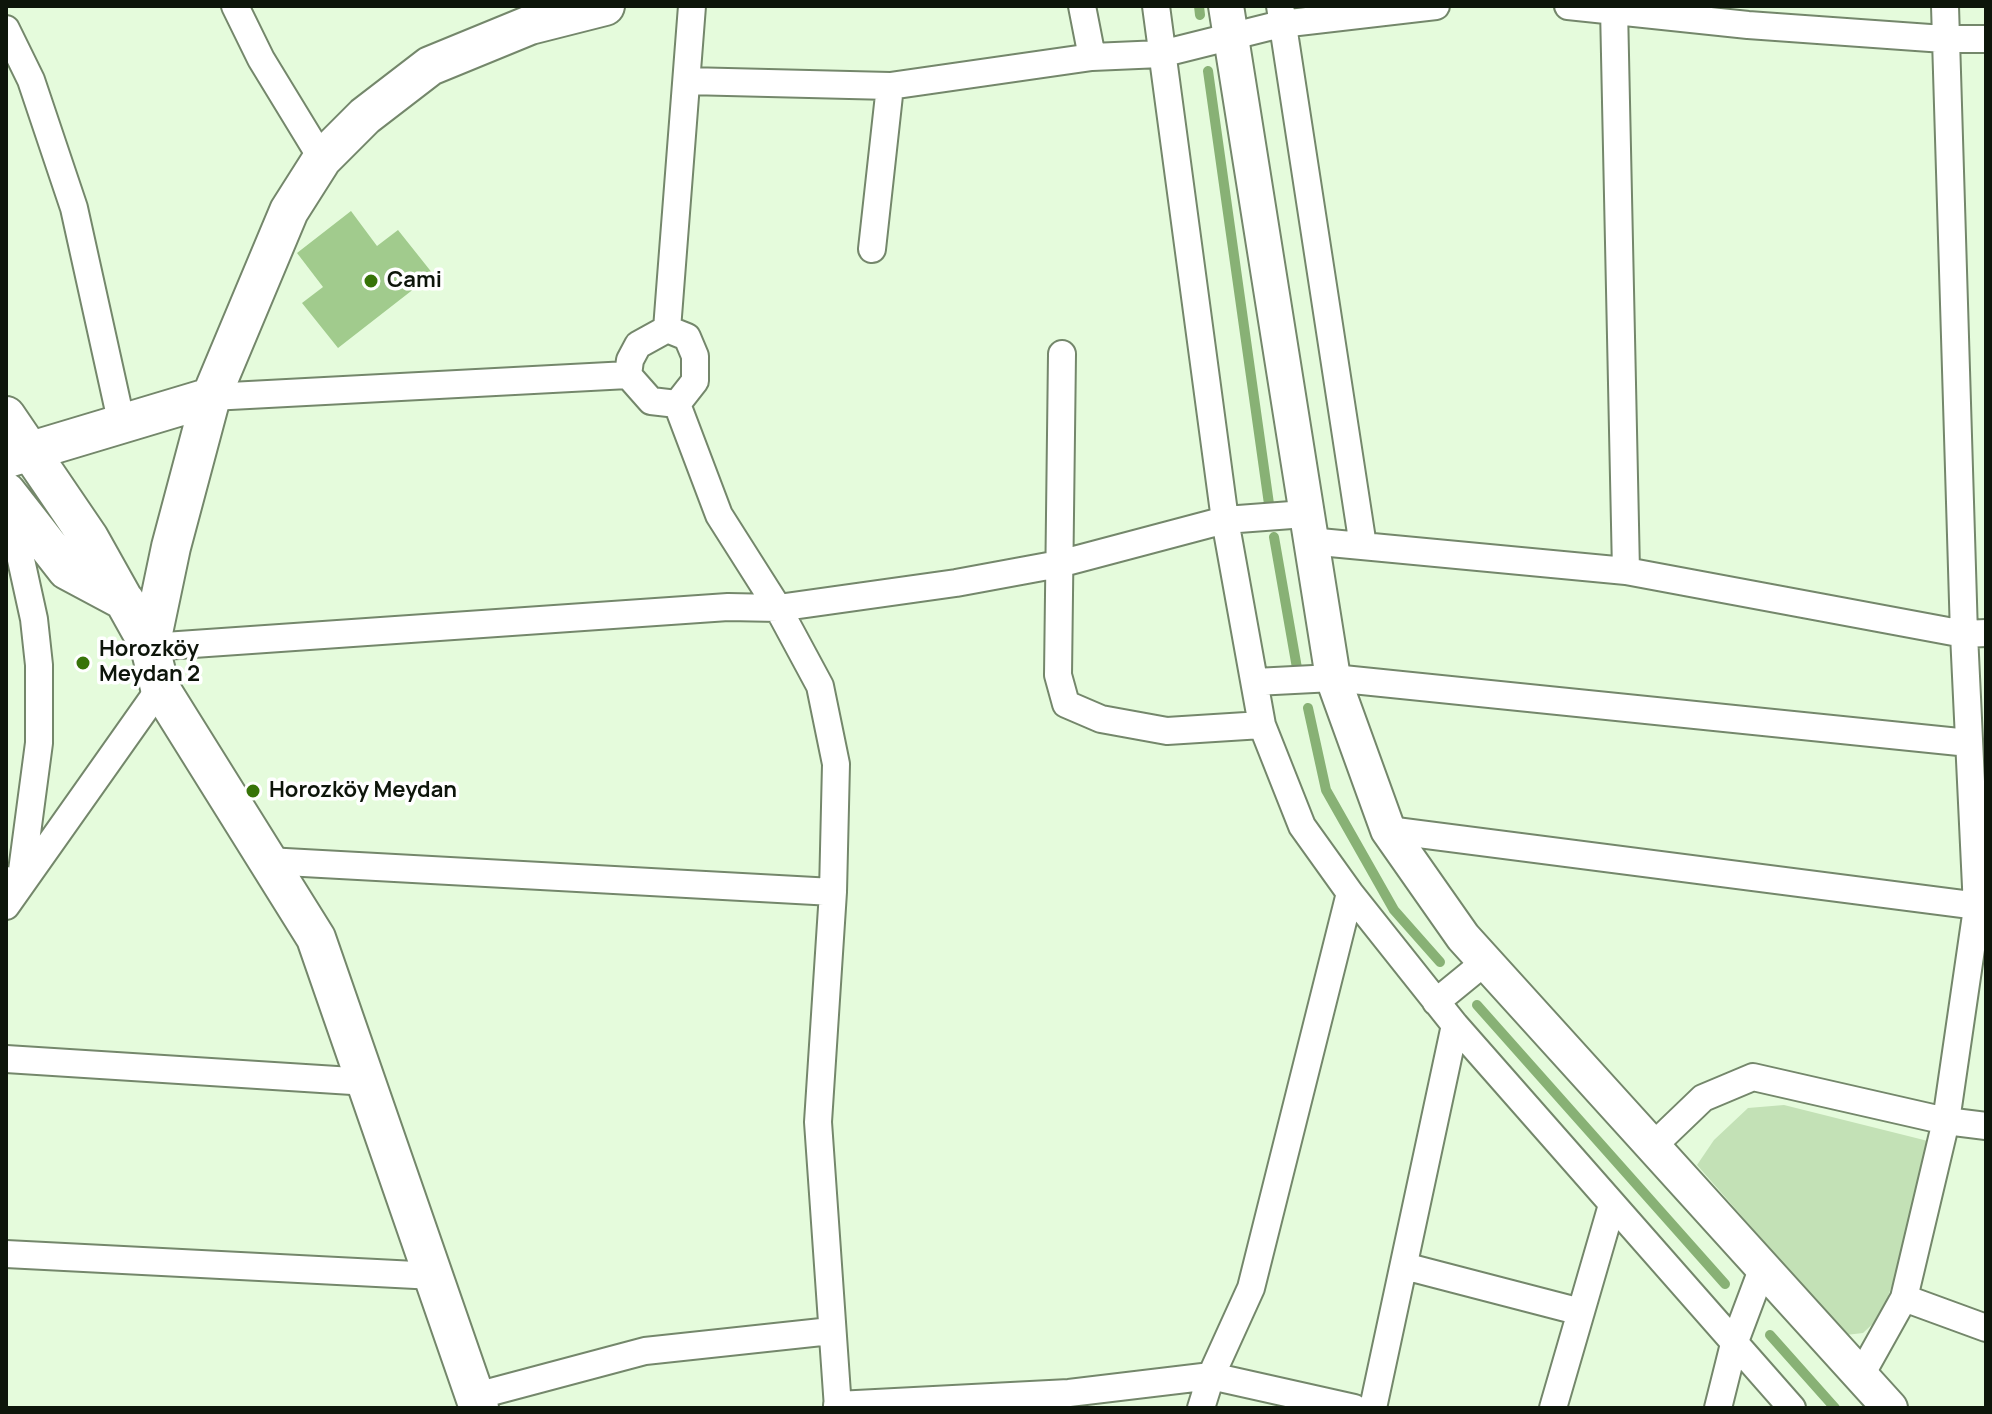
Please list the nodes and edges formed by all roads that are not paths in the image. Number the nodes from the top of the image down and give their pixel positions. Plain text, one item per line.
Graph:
1 (235, 6) edge
2 (605, 6) edge
3 (692, 6) edge
4 (1082, 6) edge
5 (1156, 6) edge
6 (1436, 6) edge
7 (1568, 6) edge
8 (1945, 6) edge
9 (1614, 8) junction
10 (1280, 15) edge
11 (531, 16) edge
12 (1229, 21) edge
13 (6, 29) edge
14 (1944, 39) junction
15 (1986, 39) edge
16 (1161, 54) junction
17 (1092, 57) junction
18 (687, 81) junction
19 (890, 86) junction
20 (322, 159) junction
21 (872, 249) dead end
22 (667, 329) junction
23 (1062, 354) dead end
24 (628, 375) junction
25 (211, 397) junction
26 (677, 404) junction
27 (6, 416) edge
28 (122, 425) junction
29 (19, 454) edge
30 (6, 493) edge
31 (1225, 520) junction
32 (1307, 528) junction
33 (1363, 546) junction
34 (1059, 564) junction
35 (1626, 571) junction
36 (125, 601) junction
37 (778, 608) junction
38 (1975, 633) edge
39 (150, 647) junction
40 (1333, 678) junction
41 (1255, 682) junction
42 (160, 688) junction
43 (1262, 725) junction
44 (1969, 743) junction
45 (1388, 830) junction
46 (267, 861) junction
47 (11, 891) edge
48 (833, 892) junction
49 (1350, 893) junction
50 (1981, 908) edge
51 (1485, 962) junction
52 (1436, 1002) junction
53 (1455, 1025) junction
54 (6, 1059) edge
55 (368, 1082) junction
56 (1946, 1121) junction
57 (1986, 1126) edge
58 (1653, 1146) junction
59 (1612, 1205) junction
60 (6, 1254) edge
61 (1404, 1266) junction
62 (1763, 1267) junction
63 (435, 1276) junction
64 (1904, 1298) junction
65 (1581, 1312) junction
66 (1986, 1328) edge
67 (831, 1331) junction
68 (1734, 1344) junction
69 (1861, 1375) junction
70 (1211, 1376) junction
71 (477, 1402) edge
72 (838, 1407) edge
73 (1201, 1408) edge
74 (1354, 1408) edge
75 (1373, 1408) edge
76 (1553, 1408) edge
77 (1718, 1408) edge
78 (1792, 1408) edge
79 (1890, 1408) edge

1 - 20 street
2 - 11 main road
3 - 18 street
4 - 17 street
5 - 16 street
6 - 10 street
7 - 9 street
8 - 14 street
9 - 14 street
9 - 35 street
10 - 12 street
10 - 33 street
11 - 20 main road
12 - 16 street
12 - 32 street
13 - 28 street
14 - 15 street
14 - 38 street
16 - 17 street
16 - 31 street
17 - 19 street
18 - 19 street
18 - 22 street
19 - 21 street
20 - 25 main road
22 - 24 street
22 - 26 street
23 - 34 street
24 - 25 street
24 - 26 street
25 - 28 main road
25 - 39 main road
26 - 37 street
27 - 29 main road
28 - 29 main road
29 - 36 main road
30 - 36 main road
30 - 47 street
31 - 32 street
31 - 34 street
31 - 41 street
32 - 33 street
32 - 40 street
33 - 35 street
34 - 37 street
34 - 43 street
35 - 38 street
36 - 39 main road
37 - 39 street
37 - 48 street
38 - 44 street
39 - 42 main road
40 - 41 street
40 - 44 street
40 - 45 street
41 - 43 street
42 - 46 main road
42 - 47 street
43 - 49 street
44 - 50 street
45 - 50 street
45 - 51 street
46 - 48 street
46 - 55 main road
48 - 67 street
49 - 52 street
49 - 70 street
50 - 56 street
51 - 52 street
51 - 58 street
52 - 53 street
53 - 59 street
53 - 61 street
54 - 55 street
55 - 63 main road
56 - 57 street
56 - 58 street
56 - 64 street
58 - 62 street
59 - 65 street
59 - 68 street
60 - 63 street
61 - 65 street
61 - 75 street
62 - 68 street
62 - 69 street
63 - 71 main road
64 - 66 street
64 - 69 street
65 - 76 street
67 - 71 street
67 - 72 street
68 - 77 street
68 - 78 street
69 - 79 street
70 - 72 street
70 - 73 street
70 - 74 street

